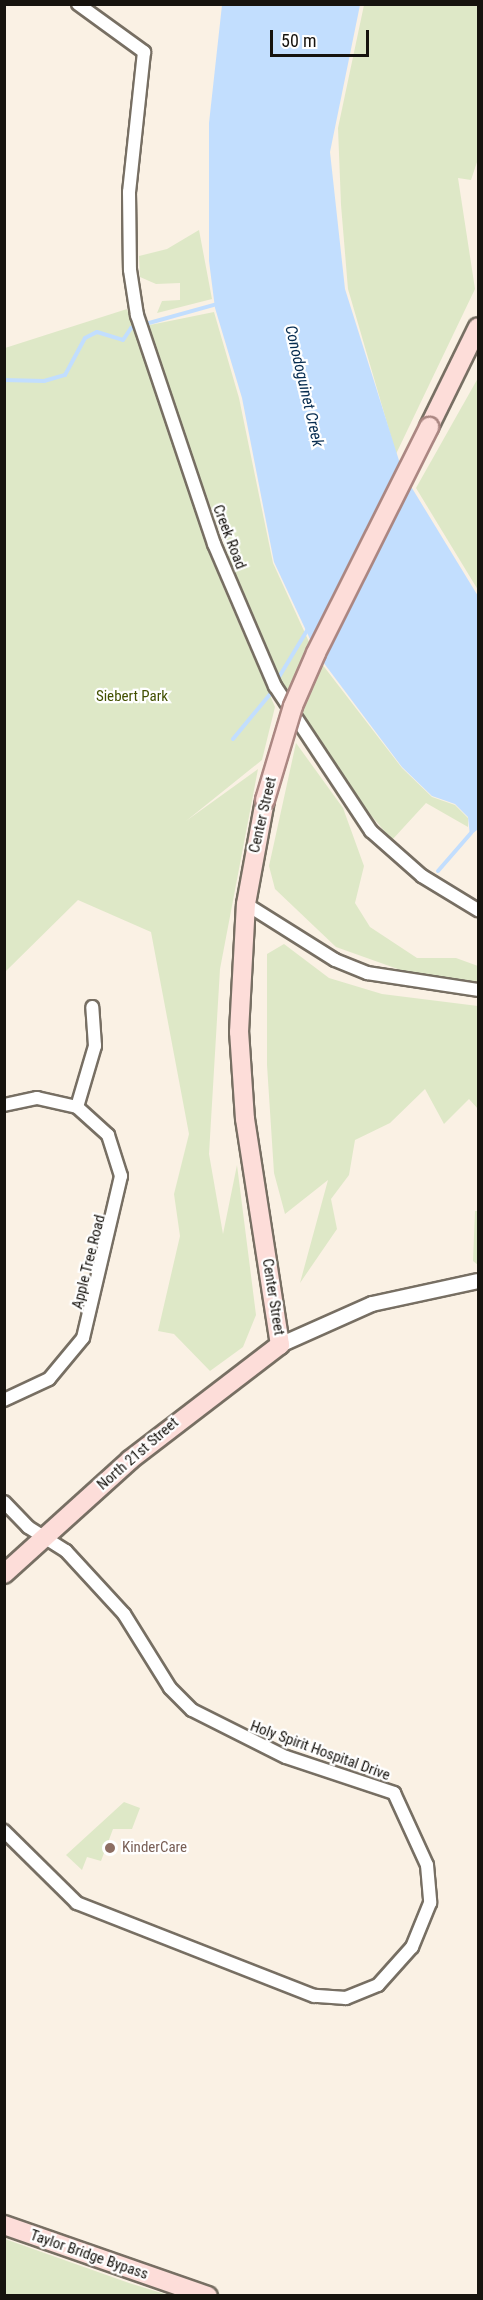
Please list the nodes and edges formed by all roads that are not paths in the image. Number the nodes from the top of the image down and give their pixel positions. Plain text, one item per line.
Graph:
1 (78, 4) edge
2 (478, 327) edge
3 (246, 904) junction
4 (478, 910) edge
5 (478, 990) edge
6 (92, 1007) dead end
7 (4, 1106) edge
8 (77, 1107) junction
9 (478, 1281) edge
10 (280, 1345) junction
11 (4, 1400) edge
12 (4, 1502) edge
13 (44, 1539) junction
14 (4, 1574) edge
15 (4, 1831) edge
16 (4, 2225) edge
17 (208, 2295) edge

1 - 4 street, Creek Road
2 - 3 main road, Center Street, bridge
3 - 5 street
3 - 10 main road, Center Street
6 - 8 street
7 - 8 street
8 - 11 street, Apple Tree Road
9 - 10 street
10 - 13 main road, North 21st Street
12 - 13 street, Holy Spirit Hospital Drive
13 - 14 main road, North 21st Street
13 - 15 street, Holy Spirit Hospital Drive
16 - 17 main road, Taylor Bridge Bypass

